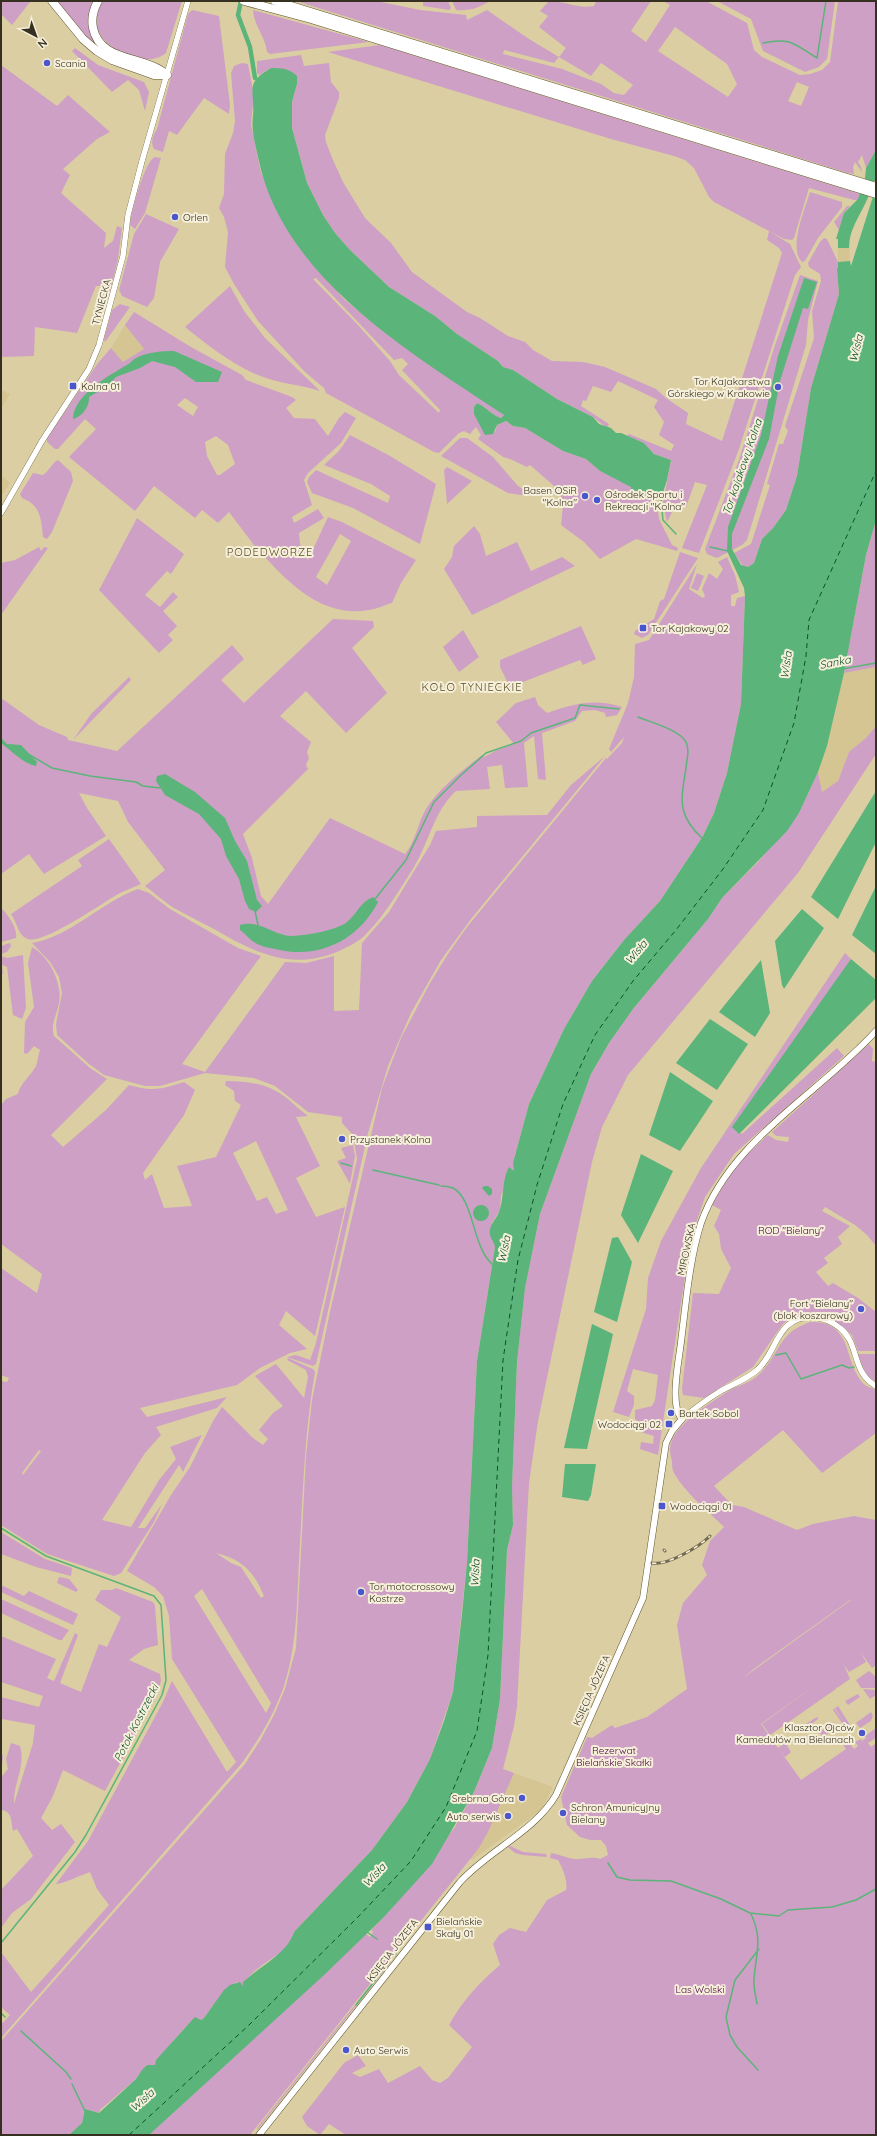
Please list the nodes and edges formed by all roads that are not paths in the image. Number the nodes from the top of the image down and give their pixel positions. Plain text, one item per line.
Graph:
1 (52, 1) edge
2 (98, 1) edge
3 (188, 1) edge
4 (244, 1) edge
5 (278, 4) edge
6 (167, 75) junction
7 (847, 181) junction
8 (876, 187) edge
9 (876, 194) edge
10 (1, 513) edge
11 (876, 1031) edge
12 (876, 1386) edge
13 (682, 1419) junction
14 (259, 2135) edge

1 - 6 highway
2 - 6 highway
3 - 6 street, TYNIECKA
4 - 5 highway
5 - 7 highway
6 - 10 street, TYNIECKA
7 - 8 highway
7 - 9 highway
11 - 13 main road, MIROWSKA
12 - 13 street, KSIĘCIA JÓZEFA
13 - 14 main road, KSIĘCIA JÓZEFA

